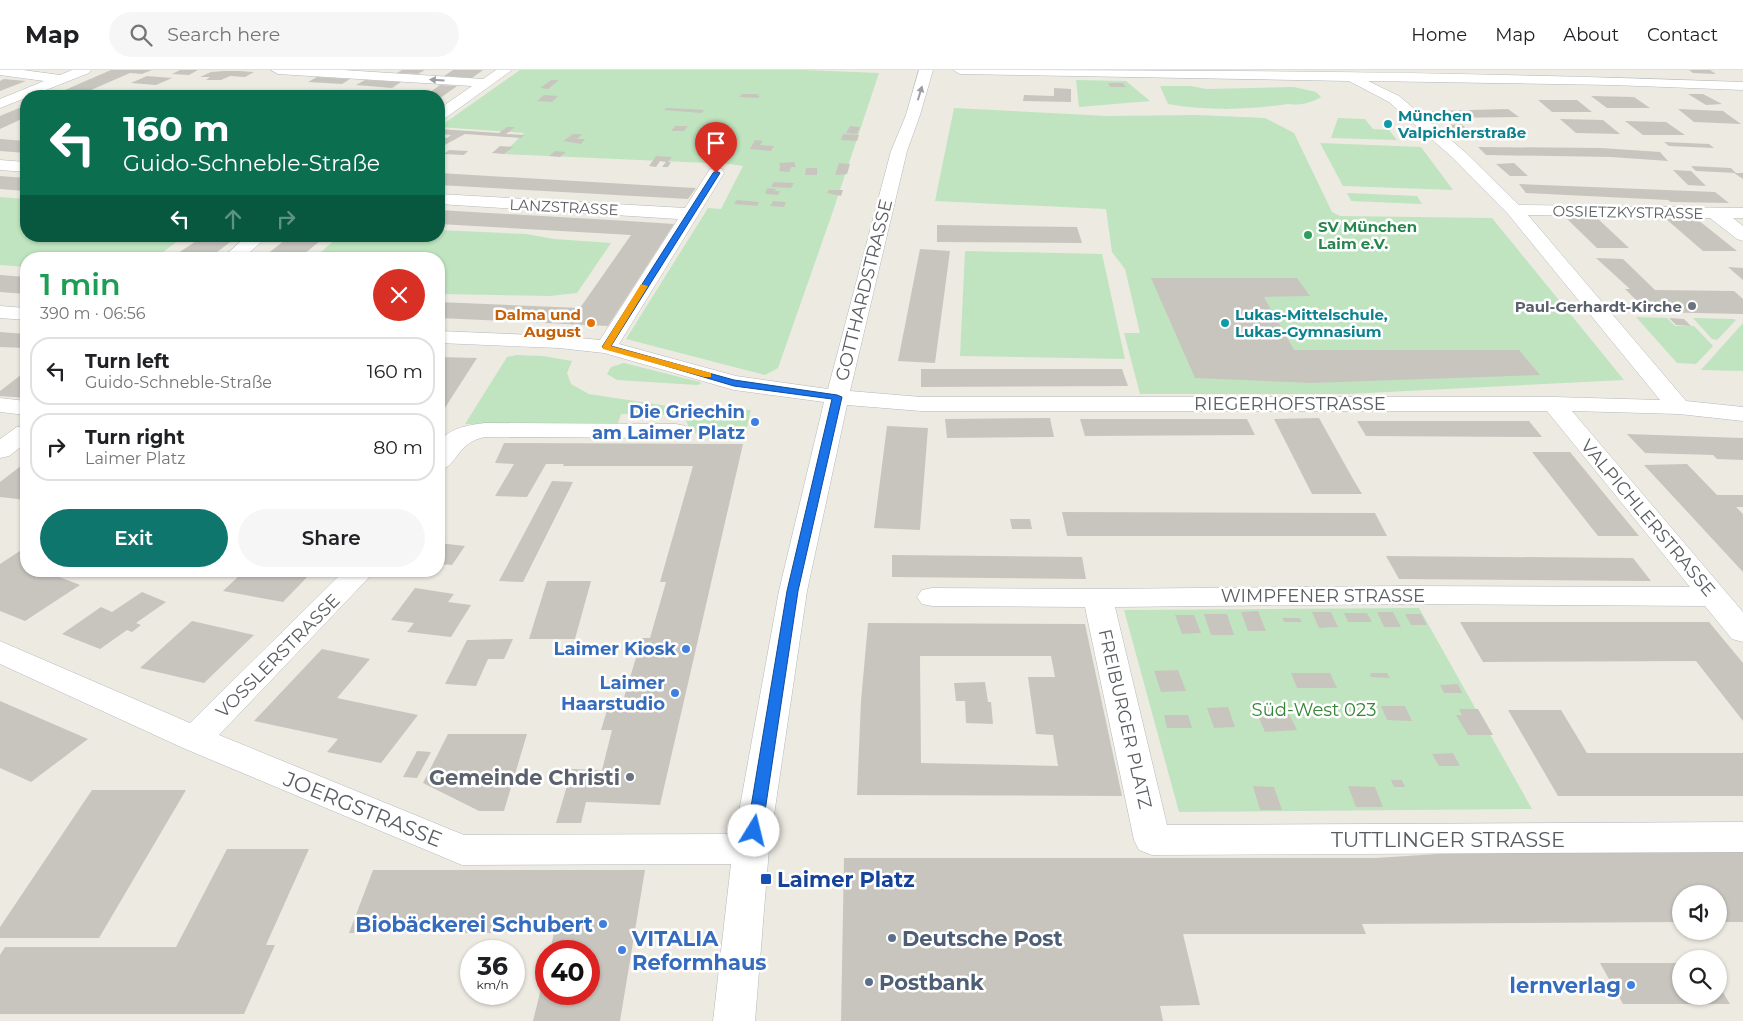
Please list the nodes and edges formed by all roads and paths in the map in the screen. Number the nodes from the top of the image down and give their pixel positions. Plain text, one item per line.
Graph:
1 (84, 70) edge
2 (278, 70) edge
3 (505, 70) edge
4 (926, 70) edge
5 (960, 70) edge
6 (0, 71) edge
7 (1345, 73) edge
8 (61, 79) junction
9 (485, 84) junction
10 (1743, 86) edge
11 (35, 90) edge
12 (20, 96) edge
13 (20, 101) edge
14 (6, 102) edge
15 (445, 112) edge
16 (895, 126) dead end
17 (899, 151) junction
18 (0, 165) edge
19 (20, 167) edge
20 (716, 173) dead end
21 (445, 199) edge
22 (1514, 210) junction
23 (1715, 213) junction
24 (690, 214) junction
25 (1743, 214) edge
26 (1743, 235) edge
27 (251, 242) edge
28 (239, 252) edge
29 (0, 312) edge
30 (20, 314) edge
31 (445, 337) edge
32 (606, 347) junction
33 (837, 397) junction
34 (1554, 404) junction
35 (0, 405) edge
36 (20, 407) edge
37 (1679, 407) junction
38 (1743, 414) edge
39 (676, 432) dead end
40 (20, 436) edge
41 (0, 451) edge
42 (445, 455) edge
43 (354, 577) edge
44 (932, 597) dead end
45 (1714, 597) junction
46 (1098, 598) junction
47 (1743, 632) edge
48 (0, 652) edge
49 (194, 739) junction
50 (1743, 837) edge
51 (1152, 840) joint
52 (751, 850) junction
53 (734, 1021) edge

1 - 8 street
9 -> 2 street
3 - 9 street
17 -> 4 street, GOTTHARDSTRASSE
5 - 7 street
6 - 8 street
7 - 10 street
7 - 22 street
8 - 11 street
9 - 15 street
12 - 14 street
13 - 14 street
16 - 17 street, GOTTHARDSTRASSE
17 - 33 street, GOTTHARDSTRASSE
18 - 19 street
20 - 24 street
21 - 24 street, LANZSTRASSE
22 - 23 street, OSSIETZKYSTRASSE
22 - 37 street
23 - 25 street, OSSIETZKYSTRASSE
23 - 26 street
24 - 32 street
27 - 28 street
29 - 30 street
31 - 32 street, RIEGERHOFSTRASSE
32 - 33 street, RIEGERHOFSTRASSE
33 - 34 street, RIEGERHOFSTRASSE
33 - 52 street, GOTTHARDSTRASSE
34 - 37 street, RIEGERHOFSTRASSE
34 - 45 street, VALPICHLERSTRASSE
35 - 36 street
37 - 38 street, RIEGERHOFSTRASSE
39 - 42 street
40 - 41 street
43 - 49 street, VOSSLERSTRASSE
44 - 46 street, WIMPFENER STRASSE
45 - 46 street, WIMPFENER STRASSE
45 - 47 street, VALPICHLERSTRASSE
46 - 51 street, FREIBURGER PLATZ
48 - 49 street, JOERGSTRASSE
49 - 52 street, JOERGSTRASSE
50 - 51 street, TUTTLINGER STRASSE
52 - 53 street, GOTTHARDSTRASSE

